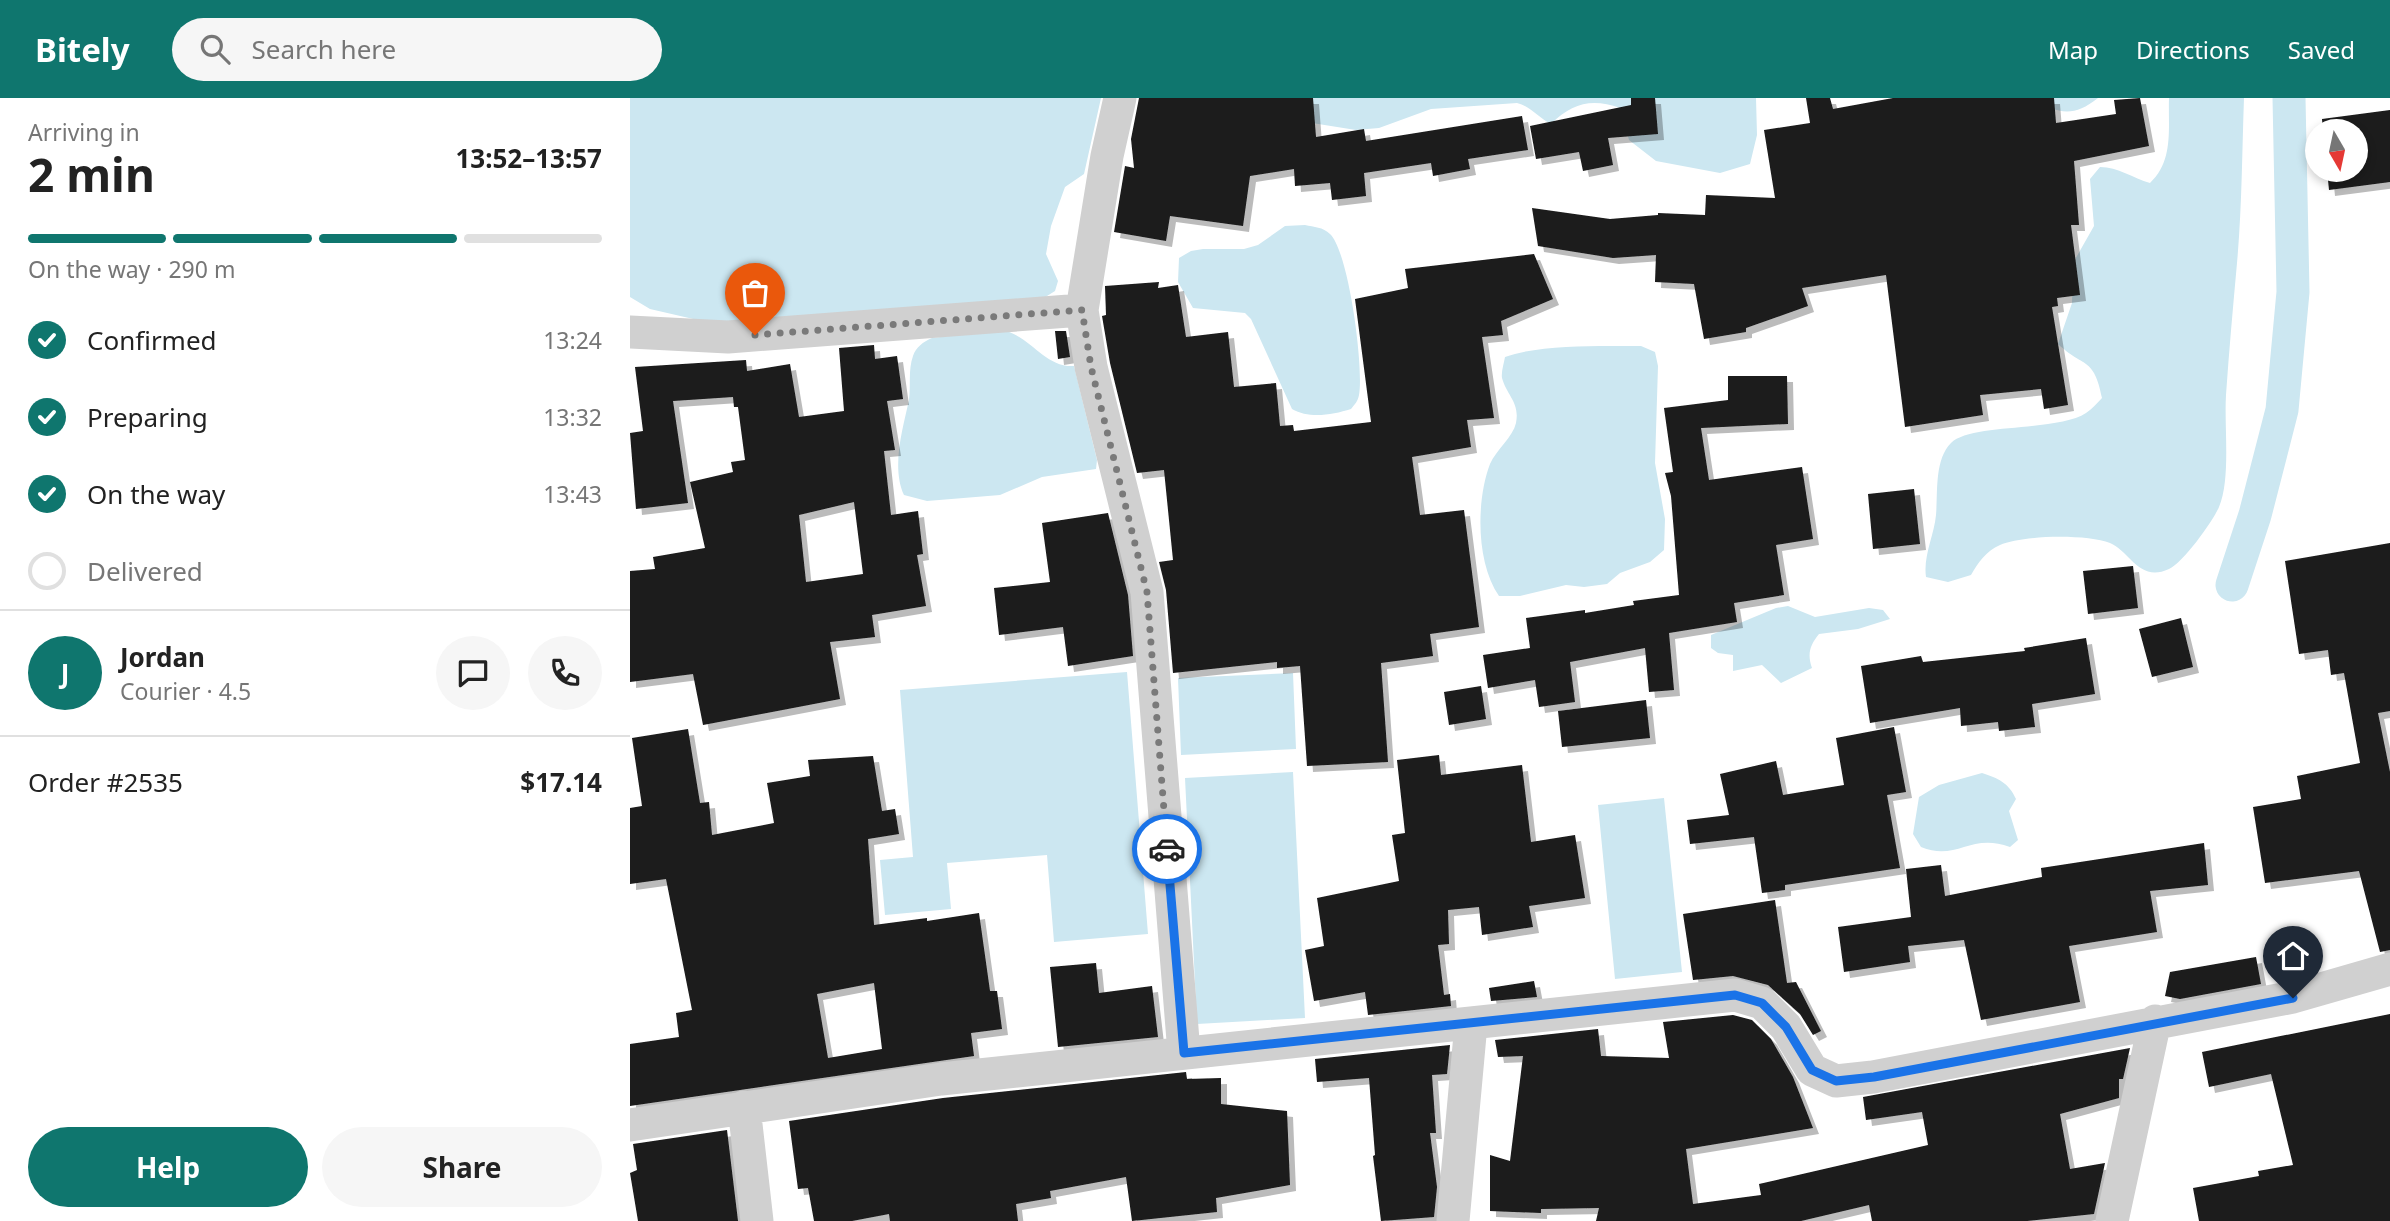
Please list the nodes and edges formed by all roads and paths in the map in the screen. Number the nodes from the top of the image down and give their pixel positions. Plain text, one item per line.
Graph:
1 (1120, 98) edge
2 (1082, 310) junction
3 (630, 332) edge
4 (2390, 969) edge
5 (2155, 1021) junction
6 (1471, 1024) junction
7 (1184, 1053) junction
8 (744, 1107) junction
9 (630, 1125) edge
10 (757, 1221) edge
11 (1453, 1221) edge
12 (2112, 1221) edge

1 - 2 street
2 - 3 street
2 - 7 street
4 - 5 street
5 - 6 street
5 - 12 street
6 - 7 street
6 - 11 street
7 - 8 street
8 - 9 street
8 - 10 street

